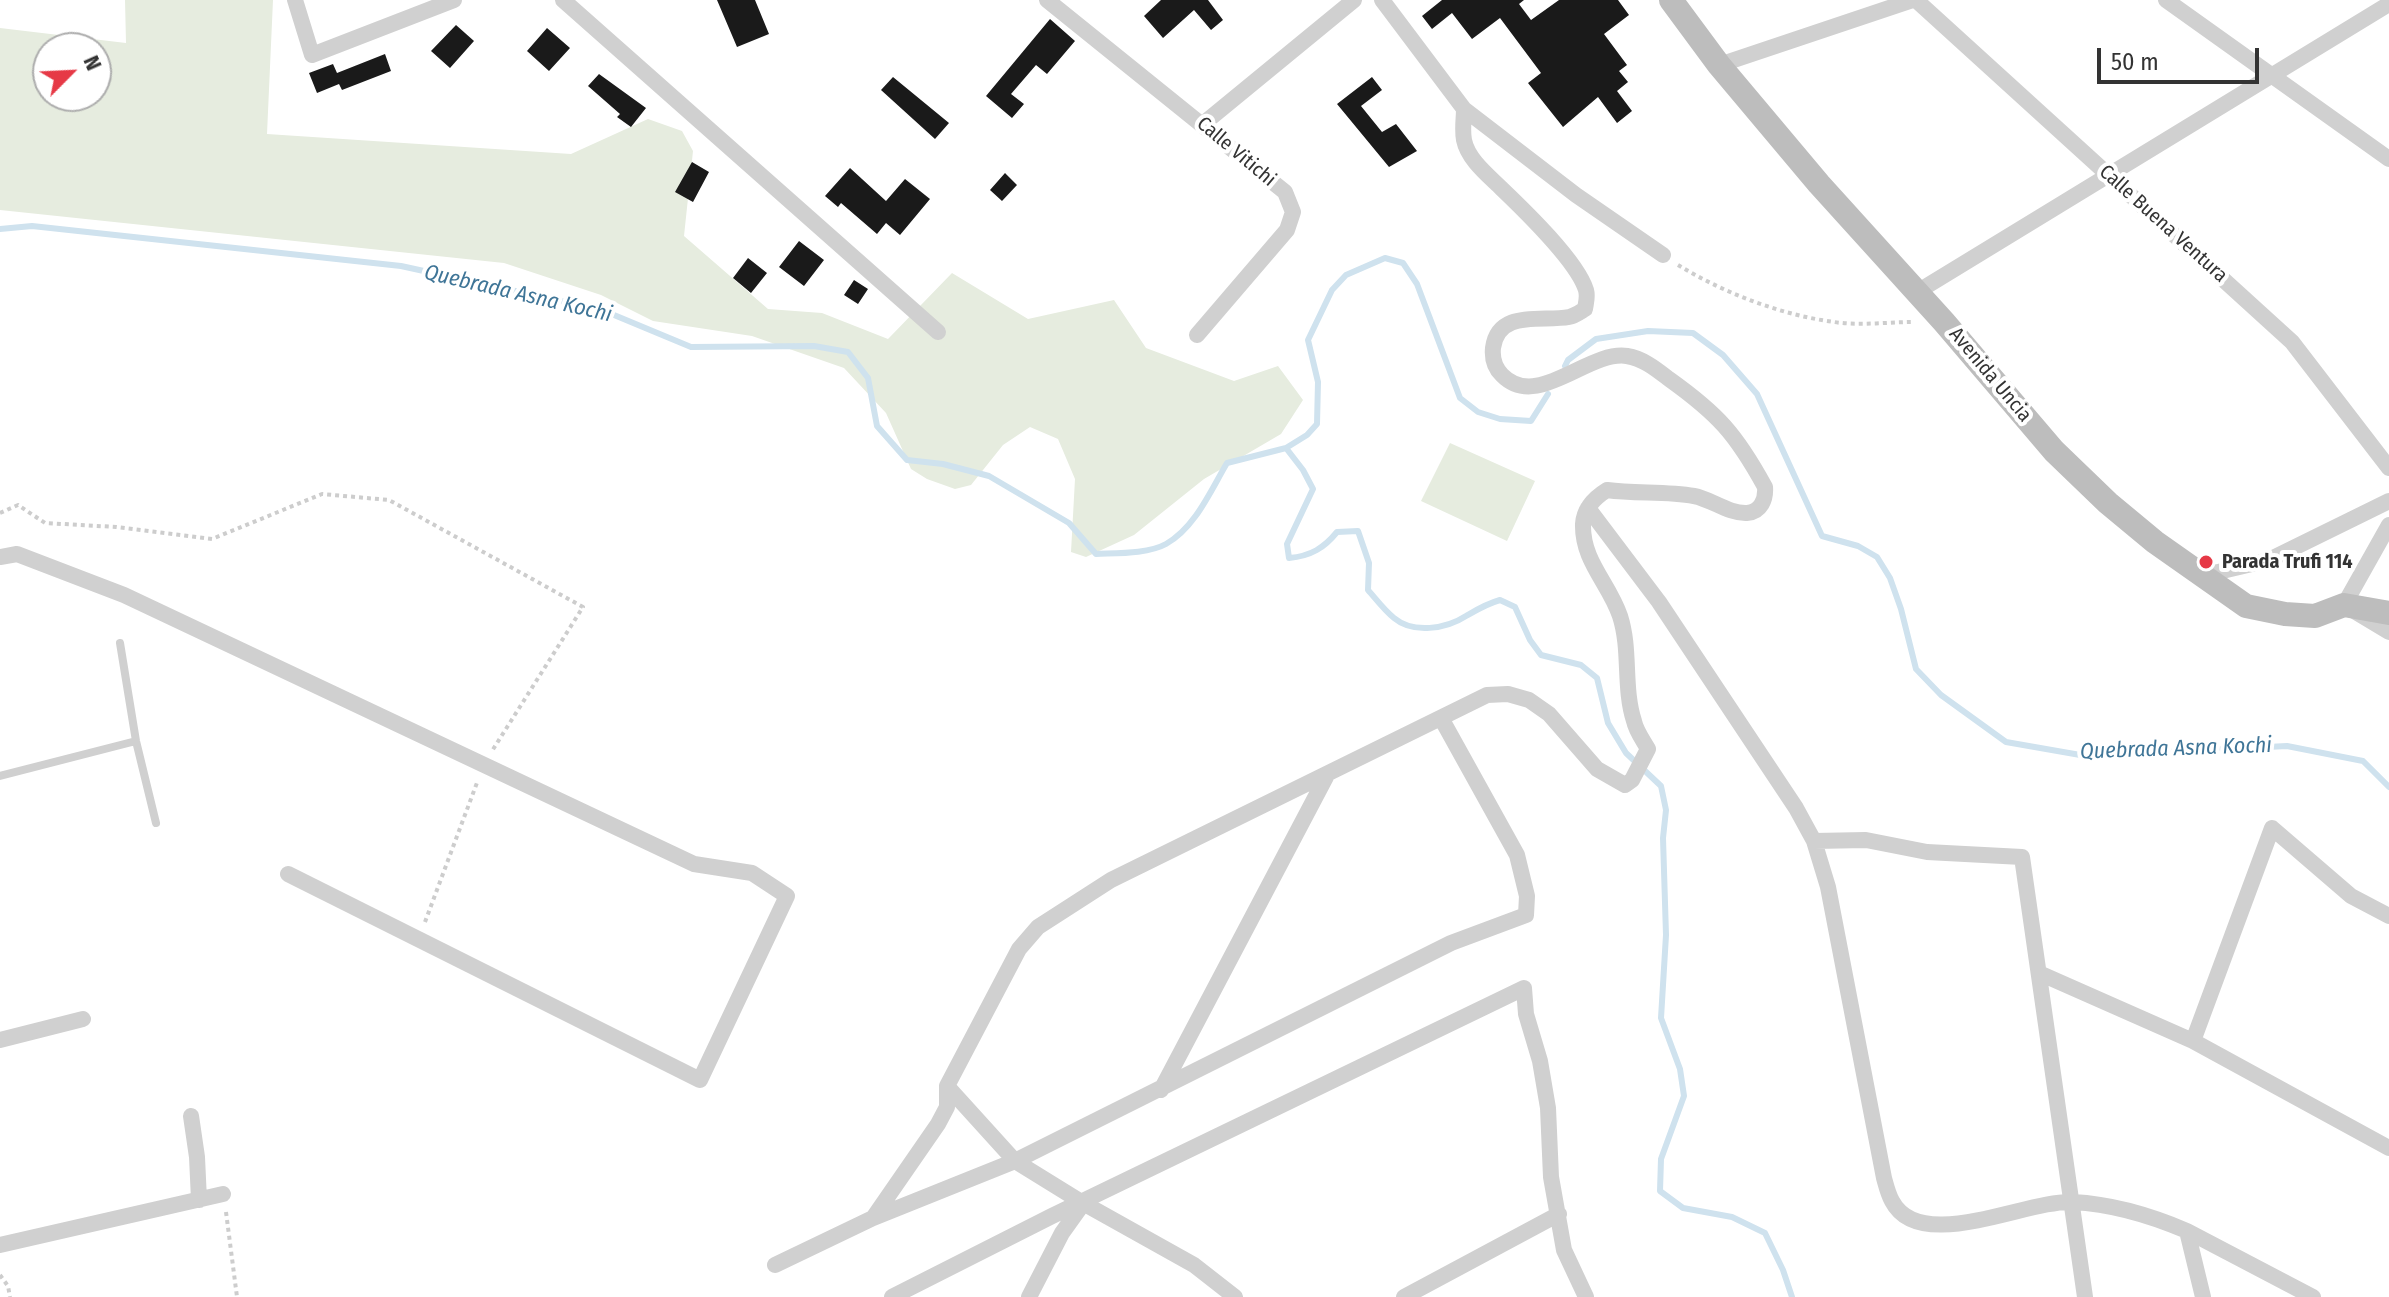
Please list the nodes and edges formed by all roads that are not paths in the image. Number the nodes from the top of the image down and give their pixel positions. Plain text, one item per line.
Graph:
1 (454, 0) edge
2 (563, 0) edge
3 (1047, 0) edge
4 (1354, 0) edge
5 (1382, 0) edge
6 (1671, 0) edge
7 (1915, 0) edge
8 (2166, 0) edge
9 (300, 1) edge
10 (2389, 4) edge
11 (1719, 65) junction
12 (2272, 75) junction
13 (1464, 109) junction
14 (1203, 124) junction
15 (2389, 159) edge
16 (2109, 175) junction
17 (1663, 255) road end
18 (1917, 292) junction
19 (938, 332) dead end
20 (1197, 335) dead end
21 (2389, 468) edge
22 (2389, 501) edge
23 (1588, 508) junction
24 (2389, 525) edge
25 (0, 557) edge
26 (2201, 576) junction
27 (2344, 605) junction
28 (2389, 613) edge
29 (2389, 632) edge
30 (120, 643) dead end
31 (1441, 718) junction
32 (136, 741) junction
33 (0, 776) edge
34 (1326, 777) junction
35 (156, 823) dead end
36 (1814, 841) junction
37 (288, 874) dead end
38 (2389, 916) edge
39 (2039, 973) junction
40 (83, 1019) dead end
41 (0, 1040) edge
42 (2193, 1041) junction
43 (947, 1086) junction
44 (1161, 1090) junction
45 (191, 1116) dead end
46 (2389, 1148) edge
47 (1015, 1161) junction
48 (223, 1194) road end
49 (199, 1200) junction
50 (2071, 1201) junction
51 (1083, 1203) junction
52 (1559, 1214) junction
53 (873, 1218) junction
54 (2187, 1231) junction
55 (0, 1245) edge
56 (775, 1265) dead end
57 (892, 1297) edge
58 (1029, 1297) edge
59 (1235, 1297) edge
60 (1404, 1297) edge
61 (1586, 1297) edge
62 (2085, 1297) edge
63 (2203, 1297) edge
64 (2313, 1297) edge

1 - 9 street
2 - 19 street
3 - 14 street, Calle Vitichi
4 - 14 street
5 - 13 street
6 - 11 street, Avenida Uncia
7 - 11 street
7 - 16 street, Calle Buena Ventura
8 - 12 street
10 - 12 street
11 - 18 street, Avenida Uncia
12 - 15 street
12 - 16 street
13 - 17 street
13 - 23 street
14 - 20 street, Calle Vitichi
16 - 18 street
16 - 21 street, Calle Buena Ventura
18 - 26 street, Avenida Uncia
22 - 26 street
23 - 31 street
23 - 36 street
24 - 27 street
25 - 37 street
26 - 27 street, Avenida Uncia
27 - 28 street, Avenida Uncia
27 - 29 street
30 - 32 lane
31 - 34 street
31 - 44 street
32 - 33 lane
32 - 35 lane
34 - 43 street
34 - 44 street
36 - 39 street
36 - 50 street
38 - 42 street
39 - 42 street
39 - 50 street
40 - 41 street
42 - 46 street
43 - 47 street
43 - 53 street
44 - 47 street
45 - 49 street
47 - 51 street
47 - 53 street
48 - 49 street
49 - 55 street
50 - 54 street
50 - 62 street
51 - 52 street
51 - 57 street
51 - 58 street
51 - 59 street
52 - 60 street
52 - 61 street
53 - 56 street
54 - 63 street
54 - 64 street

